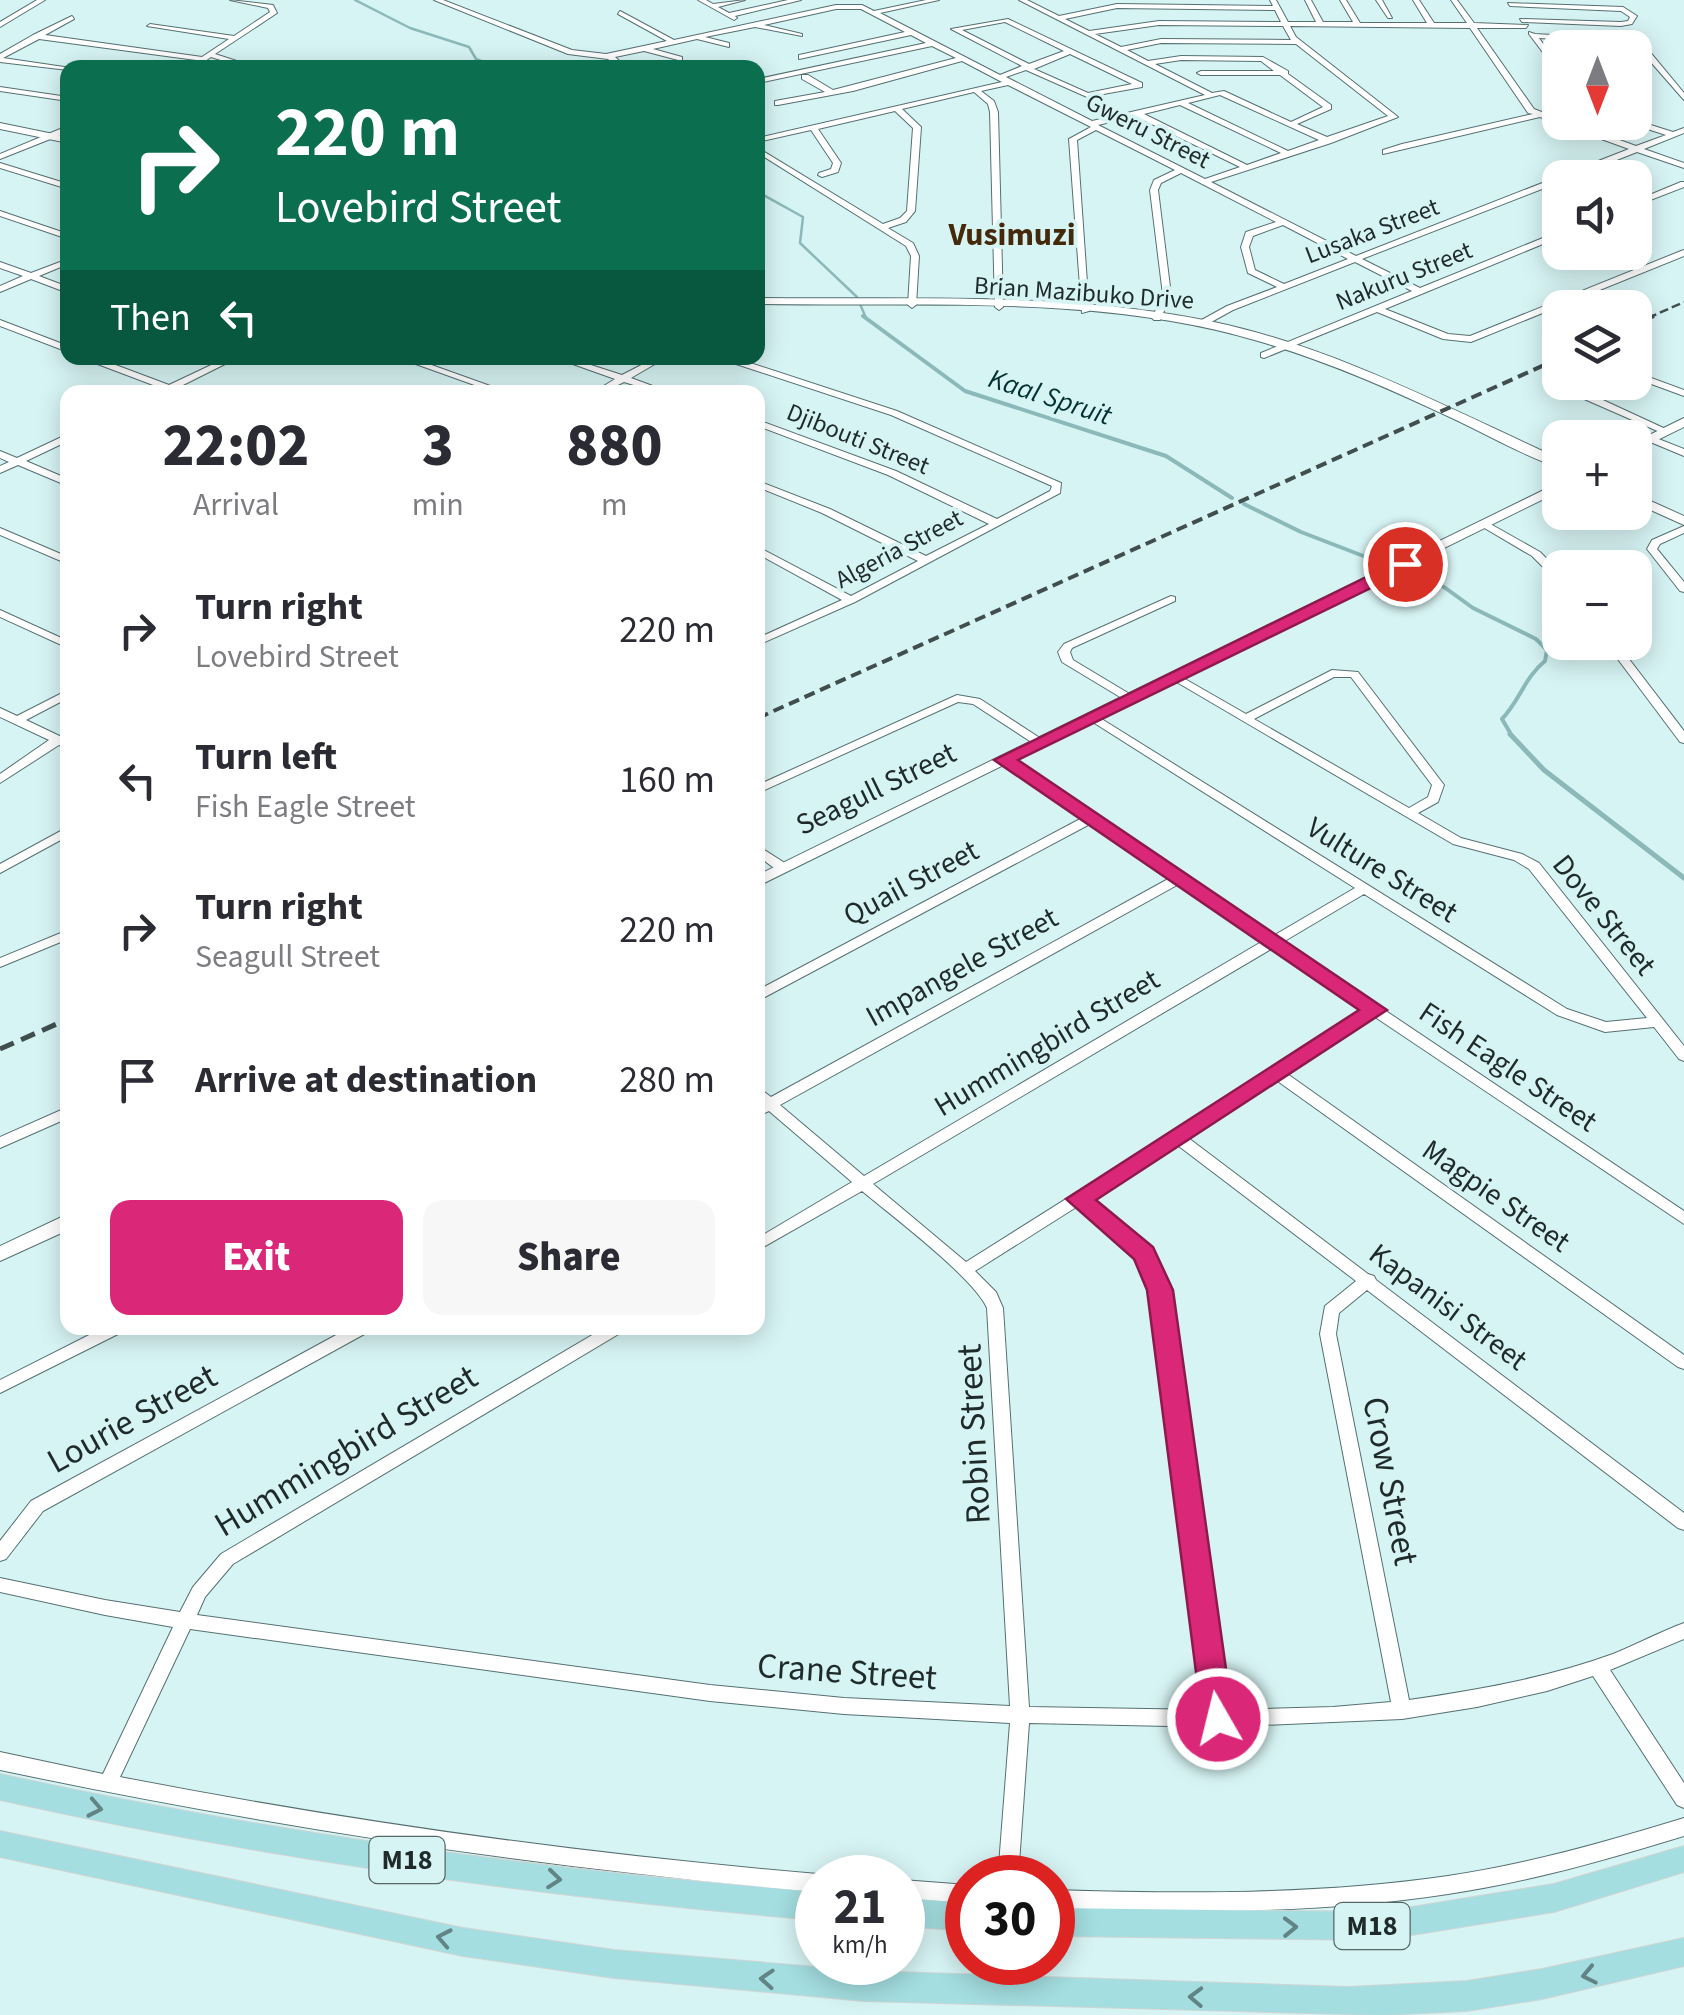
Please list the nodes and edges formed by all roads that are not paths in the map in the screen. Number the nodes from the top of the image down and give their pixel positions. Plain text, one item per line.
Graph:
1 (42, 0) edge
2 (233, 0) edge
3 (437, 0) edge
4 (701, 0) edge
5 (742, 0) edge
6 (798, 0) edge
7 (842, 0) edge
8 (899, 0) edge
9 (936, 0) edge
10 (1022, 0) edge
11 (1088, 0) edge
12 (1308, 0) edge
13 (1343, 0) edge
14 (1379, 0) edge
15 (1416, 0) edge
16 (1454, 0) edge
17 (255, 1) edge
18 (1508, 2) edge
19 (1274, 4) edge
20 (712, 6) junction
21 (854, 6) junction
22 (910, 6) junction
23 (1104, 8) junction
24 (876, 12) junction
25 (620, 13) dead end
26 (728, 15) junction
27 (1390, 17) dead end
28 (72, 18) dead end
29 (1059, 18) junction
30 (1524, 23) junction
31 (1285, 24) junction
32 (1321, 24) junction
33 (0, 25) edge
34 (751, 25) junction
35 (1358, 25) junction
36 (1432, 25) junction
37 (150, 26) dead end
38 (1470, 26) junction
39 (914, 32) junction
40 (1088, 33) junction
41 (800, 35) dead end
42 (35, 36) junction
43 (1534, 36) junction
44 (694, 37) junction
45 (1542, 37) edge
46 (236, 38) junction
47 (672, 41) junction
48 (1102, 41) junction
49 (1296, 42) junction
50 (934, 43) junction
51 (726, 45) dead end
52 (1542, 47) edge
53 (643, 48) junction
54 (1120, 49) junction
55 (1071, 51) junction
56 (610, 56) junction
57 (207, 57) junction
58 (0, 58) edge
59 (802, 58) dead end
60 (964, 58) junction
61 (680, 59) dead end
62 (1652, 59) edge
63 (202, 60) edge
64 (220, 60) edge
65 (615, 60) edge
66 (1147, 62) junction
67 (60, 67) edge
68 (1030, 68) junction
69 (1201, 73) dead end
70 (1285, 73) junction
71 (806, 77) dead end
72 (1000, 77) junction
73 (765, 79) edge
74 (1010, 82) junction
75 (0, 89) edge
76 (976, 90) junction
77 (832, 93) junction
78 (1209, 94) junction
79 (60, 98) edge
80 (1684, 98) edge
81 (1180, 102) junction
82 (778, 104) dead end
83 (896, 108) junction
84 (1136, 113) junction
85 (1538, 115) junction
86 (1292, 124) junction
87 (1093, 125) junction
88 (0, 126) edge
89 (1652, 126) edge
90 (813, 127) junction
91 (1684, 130) edge
92 (60, 132) edge
93 (1672, 134) junction
94 (52, 136) junction
95 (60, 138) edge
96 (765, 138) edge
97 (1328, 141) junction
98 (1635, 149) junction
99 (1386, 152) dead end
100 (765, 154) edge
101 (1288, 154) junction
102 (0, 157) edge
103 (1607, 160) edge
104 (0, 166) edge
105 (1684, 166) edge
106 (1248, 168) junction
107 (1181, 170) junction
108 (822, 175) dead end
109 (1204, 182) junction
110 (1684, 184) edge
111 (60, 185) edge
112 (1542, 186) edge
113 (1652, 197) edge
114 (0, 213) edge
115 (1281, 223) junction
116 (883, 227) junction
117 (60, 234) edge
118 (1542, 241) edge
119 (1684, 253) edge
120 (1355, 260) junction
121 (60, 264) edge
122 (0, 265) edge
123 (30, 276) junction
124 (60, 287) edge
125 (1284, 287) junction
126 (0, 288) edge
127 (1420, 292) junction
128 (765, 301) edge
129 (912, 305) junction
130 (999, 307) junction
131 (1378, 309) junction
132 (1085, 311) junction
133 (1157, 318) junction
134 (0, 323) edge
135 (1201, 324) junction
136 (60, 346) edge
137 (1287, 346) junction
138 (1264, 356) dead end
139 (107, 365) edge
140 (219, 365) edge
141 (424, 365) edge
142 (582, 365) edge
143 (648, 365) edge
144 (748, 365) edge
145 (622, 379) junction
146 (1652, 381) edge
147 (155, 385) edge
148 (180, 385) edge
149 (482, 385) edge
150 (611, 385) edge
151 (641, 385) edge
152 (1684, 393) edge
153 (1594, 400) edge
154 (1684, 422) edge
155 (765, 426) edge
156 (1665, 431) junction
157 (1652, 438) edge
158 (1652, 440) edge
159 (60, 441) edge
160 (1684, 453) edge
161 (0, 454) edge
162 (1542, 456) edge
163 (18, 461) junction
164 (0, 470) edge
165 (60, 479) edge
166 (765, 487) edge
167 (1542, 495) edge
168 (1652, 506) edge
169 (1684, 521) edge
170 (996, 523) junction
171 (1485, 524) junction
172 (1684, 528) edge
173 (0, 530) edge
174 (765, 554) edge
175 (60, 557) edge
176 (925, 560) junction
177 (1542, 560) edge
178 (1684, 589) edge
179 (1170, 599) dead end
180 (850, 600) junction
181 (0, 613) edge
182 (765, 639) edge
183 (60, 641) edge
184 (1624, 660) edge
185 (1174, 677) junction
186 (60, 697) edge
187 (1129, 698) junction
188 (0, 712) edge
189 (1092, 716) junction
190 (1247, 718) junction
191 (18, 720) junction
192 (1684, 739) edge
193 (60, 741) edge
194 (1040, 742) junction
195 (60, 744) edge
196 (1004, 760) junction
197 (0, 779) edge
198 (765, 786) edge
199 (1409, 814) junction
200 (1090, 819) junction
201 (60, 835) edge
202 (765, 855) edge
203 (783, 868) junction
204 (0, 869) edge
205 (765, 877) edge
206 (1180, 878) junction
207 (1364, 888) junction
208 (60, 937) edge
209 (1272, 941) junction
210 (0, 962) edge
211 (765, 991) edge
212 (1376, 1010) junction
213 (1658, 1022) junction
214 (1684, 1056) edge
215 (1276, 1074) junction
216 (765, 1101) edge
217 (765, 1105) edge
218 (60, 1116) edge
219 (1177, 1136) junction
220 (0, 1143) edge
221 (863, 1183) junction
222 (1079, 1199) junction
223 (1684, 1218) edge
224 (60, 1225) edge
225 (765, 1241) edge
226 (0, 1254) edge
227 (965, 1270) junction
228 (1368, 1280) junction
229 (102, 1335) edge
230 (349, 1335) edge
231 (604, 1335) edge
232 (1684, 1363) edge
233 (0, 1388) edge
234 (1684, 1523) edge
235 (0, 1554) edge
236 (0, 1585) edge
237 (186, 1619) junction
238 (1684, 1631) edge
239 (1598, 1668) junction
240 (1402, 1711) junction
241 (1020, 1716) junction
242 (1218, 1719) junction
243 (0, 1762) edge
244 (107, 1784) junction
245 (0, 1786) edge
246 (1684, 1800) edge
247 (1684, 1827) edge
248 (0, 1844) edge
249 (1010, 1855) edge
250 (1680, 1867) edge
251 (795, 1880) edge
252 (1075, 1900) edge
253 (795, 1903) edge
254 (1075, 1922) edge
255 (1684, 1952) edge

1 - 33 street
2 - 17 street
3 - 56 street
4 - 20 street
5 - 20 street
6 - 26 street
7 - 21 street
8 - 22 street
9 - 22 street
10 - 29 street
11 - 23 street
12 - 32 street
13 - 35 street
14 - 27 street
15 - 36 street
16 - 38 street
17 - 46 street
18 - 30 street
18 - 30 street
19 - 23 street
19 - 31 street
20 - 26 street
21 - 24 street, Gweru Street
21 - 34 street
22 - 24 street
23 - 29 street
24 - 39 street, Gweru Street
25 - 47 street
26 - 34 street
28 - 42 street
29 - 40 street
30 - 38 street
30 - 43 street
31 - 32 street
31 - 40 street
31 - 49 street
32 - 35 street
34 - 41 street
34 - 44 street
35 - 36 street
36 - 38 street
37 - 46 street
38 - 85 street
39 - 50 street, Gweru Street
39 - 59 street
40 - 48 street
42 - 57 street
42 - 58 street
43 - 45 street
43 - 52 street
44 - 47 street
44 - 51 street
46 - 57 street
47 - 53 street
48 - 54 street
48 - 55 street
49 - 54 street
49 - 97 street
50 - 60 street, Gweru Street
50 - 73 street
53 - 56 street
53 - 61 street
54 - 66 street
55 - 68 street
55 - 68 street
55 - 68 street
56 - 65 street
57 - 63 street
57 - 64 street
58 - 67 street
60 - 72 street, Gweru Street
60 - 77 street
62 - 80 street
66 - 70 street
66 - 78 street
68 - 72 street
69 - 70 street
70 - 86 street
71 - 77 street
72 - 74 street, Gweru Street
74 - 76 street
74 - 87 street, Gweru Street
75 - 79 street
76 - 83 street
76 - 130 street
77 - 82 street
78 - 81 street
78 - 86 street
81 - 84 street
81 - 101 street
83 - 90 street
83 - 116 street
84 - 87 street
84 - 106 street
85 - 98 street
85 - 99 street
86 - 97 street
87 - 107 street, Gweru Street
87 - 132 street
88 - 94 street
89 - 93 street
90 - 96 street
90 - 108 street
91 - 93 street, Lusaka Street
92 - 94 street
93 - 98 street, Lusaka Street
94 - 95 street
94 - 102 street
97 - 101 street
98 - 103 street, Lusaka Street
98 - 105 street
100 - 116 street
101 - 106 street
104 - 111 street
106 - 109 street
107 - 109 street, Gweru Street
107 - 133 street
109 - 115 street, Gweru Street
110 - 113 street
112 - 120 street, Lusaka Street
114 - 117 street
115 - 120 street, Gweru Street
115 - 125 street
116 - 129 street
118 - 127 street, Nakuru Street
119 - 131 street
120 - 125 street, Lusaka Street
120 - 127 street, Gweru Street
121 - 123 street
122 - 123 street
123 - 124 street
123 - 126 street
125 - 135 street, Lusaka Street
127 - 131 street, Nakuru Street
128 - 129 street, Brian Mazibuko Drive
129 - 130 street, Brian Mazibuko Drive
130 - 132 street, Brian Mazibuko Drive
131 - 137 street, Nakuru Street
132 - 133 street, Brian Mazibuko Drive
133 - 135 street, Brian Mazibuko Drive
134 - 136 street
135 - 137 street, Brian Mazibuko Drive
137 - 138 street, Nakuru Street
137 - 162 street, Brian Mazibuko Drive
139 - 147 street
140 - 148 street
141 - 149 street
142 - 145 street
143 - 145 street
144 - 170 street, Algeria Street
145 - 150 street
145 - 151 street
146 - 152 street
153 - 156 street
154 - 156 street
155 - 170 street, Djibouti Street
156 - 157 street
158 - 160 street
159 - 163 street
161 - 163 street
163 - 164 street
163 - 165 street
166 - 176 street
167 - 171 street, Seagull Street
168 - 169 street
170 - 176 street, Algeria Street
171 - 177 street
171 - 185 street, Seagull Street
172 - 178 street
173 - 175 street
174 - 180 street
176 - 180 street, Algeria Street
179 - 187 street
180 - 182 street, Algeria Street
181 - 183 street
184 - 192 street
185 - 187 street, Seagull Street
185 - 190 street, Dove Street
186 - 191 street
187 - 189 street, Seagull Street
188 - 191 street
189 - 194 street, Seagull Street
189 - 207 street, Vulture Street
190 - 199 street, Dove Street
190 - 199 street
191 - 193 street
194 - 196 street, Seagull Street
194 - 198 street
195 - 197 street
196 - 200 street, Fish Eagle Street
196 - 203 street, Seagull Street
199 - 213 street, Dove Street
200 - 206 street, Fish Eagle Street
200 - 211 street, Quail Street
201 - 204 street
202 - 203 street
203 - 205 street, Seagull Street
206 - 209 street, Fish Eagle Street
206 - 216 street, Impangele Street
207 - 209 street, Hummingbird Street
207 - 213 street, Vulture Street
208 - 210 street
209 - 212 street, Fish Eagle Street
209 - 221 street, Hummingbird Street
212 - 215 street
212 - 223 street, Fish Eagle Street
213 - 214 street, Dove Street
215 - 219 street
215 - 232 street, Magpie Street
217 - 221 street, Robin Street
218 - 220 street
219 - 222 street
219 - 228 street, Kapanisi Street
221 - 225 street, Hummingbird Street
221 - 227 street, Robin Street
222 - 227 street
222 - 242 street
224 - 226 street
227 - 241 street, Robin Street
228 - 234 street, Kapanisi Street
228 - 240 street, Crow Street
229 - 233 street
230 - 235 street, Lourie Street
231 - 237 street, Hummingbird Street
236 - 237 street, Crane Street
237 - 241 street, Crane Street
237 - 244 street, Hummingbird Street
238 - 239 street, Crane Street
239 - 240 street, Crane Street
239 - 246 street
240 - 242 street, Crane Street
241 - 242 street, Crane Street
241 - 249 street, Robin Street
243 - 244 street
244 - 251 street
245 -> 253 main road, M18
247 - 252 street
255 -> 248 main road, M18
254 -> 250 main road, M18

